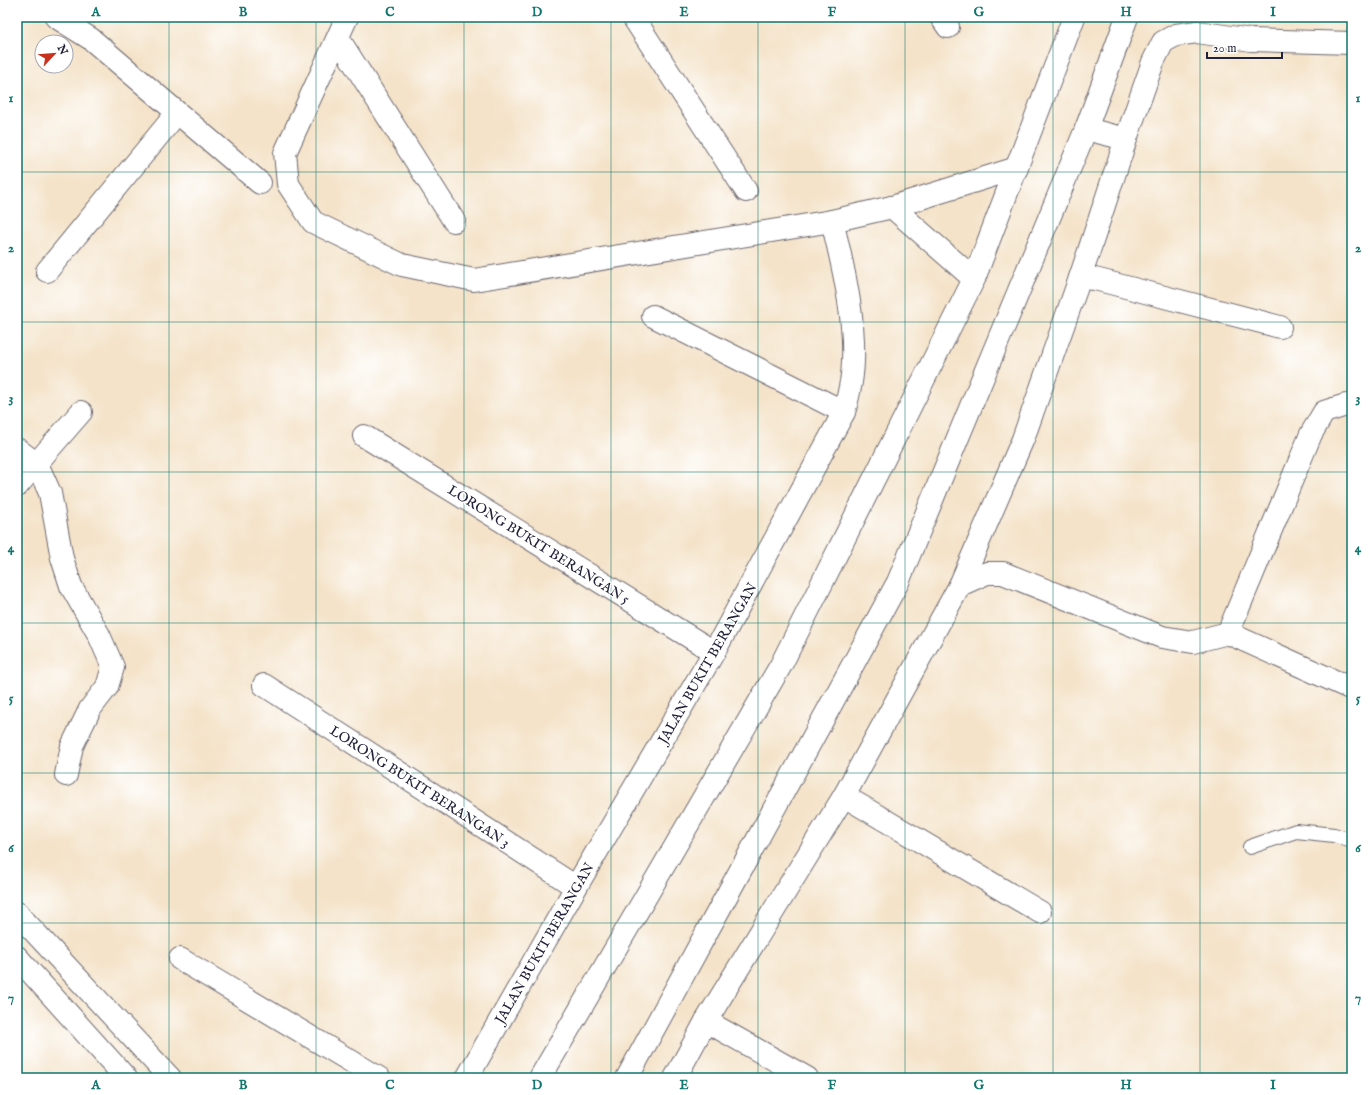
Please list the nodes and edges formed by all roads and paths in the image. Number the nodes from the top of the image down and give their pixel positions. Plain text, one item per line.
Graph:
1 (56, 17) edge
2 (347, 17) edge
3 (633, 17) edge
4 (1074, 17) edge
5 (1127, 17) edge
6 (338, 38) junction
7 (1352, 43) edge
8 (177, 113) junction
9 (1086, 129) junction
10 (1126, 139) junction
11 (1017, 168) junction
12 (260, 183) dead end
13 (746, 191) dead end
14 (892, 207) junction
15 (454, 220) dead end
16 (832, 221) junction
17 (47, 271) dead end
18 (1080, 278) junction
19 (974, 279) junction
20 (653, 316) dead end
21 (1280, 327) dead end
22 (1352, 407) edge
23 (81, 412) dead end
24 (844, 412) junction
25 (364, 436) dead end
26 (17, 449) edge
27 (37, 464) junction
28 (17, 486) edge
29 (960, 585) junction
30 (1228, 633) junction
31 (714, 652) junction
32 (264, 685) dead end
33 (1352, 689) edge
34 (66, 775) dead end
35 (844, 796) junction
36 (1352, 841) edge
37 (1250, 847) dead end
38 (576, 887) junction
39 (1040, 912) dead end
40 (17, 913) edge
41 (17, 957) edge
42 (180, 959) dead end
43 (706, 1021) junction
44 (126, 1078) edge
45 (170, 1078) edge
46 (379, 1078) edge
47 (467, 1078) edge
48 (540, 1078) edge
49 (627, 1078) edge
50 (675, 1078) edge
51 (807, 1078) edge

1 - 8 main road
2 - 6 main road
3 - 13 main road
4 - 11 main road
5 - 9 main road
6 - 15 main road
6 - 16 main road
7 - 10 main road
8 - 12 main road
8 - 17 main road
9 - 10 main road
9 - 49 main road
10 - 18 main road
11 - 14 main road
11 - 19 main road
14 - 16 main road
14 - 19 main road
16 - 24 main road, JALAN BUKIT BERANGAN
18 - 21 main road
18 - 29 main road
19 - 48 main road
20 - 24 main road
22 - 30 main road
23 - 27 main road
24 - 31 main road, JALAN BUKIT BERANGAN
25 - 31 main road, LORONG BUKIT BERANGAN 5
26 - 27 main road
27 - 28 main road
27 - 34 main road
29 - 30 main road
29 - 35 main road
30 - 33 main road
31 - 38 main road, JALAN BUKIT BERANGAN
32 - 38 main road, LORONG BUKIT BERANGAN 3
35 - 39 main road
35 - 43 main road
36 - 37 lane
38 - 47 main road, JALAN BUKIT BERANGAN
40 - 45 main road
41 - 44 main road
42 - 46 main road
43 - 50 main road
43 - 51 main road

